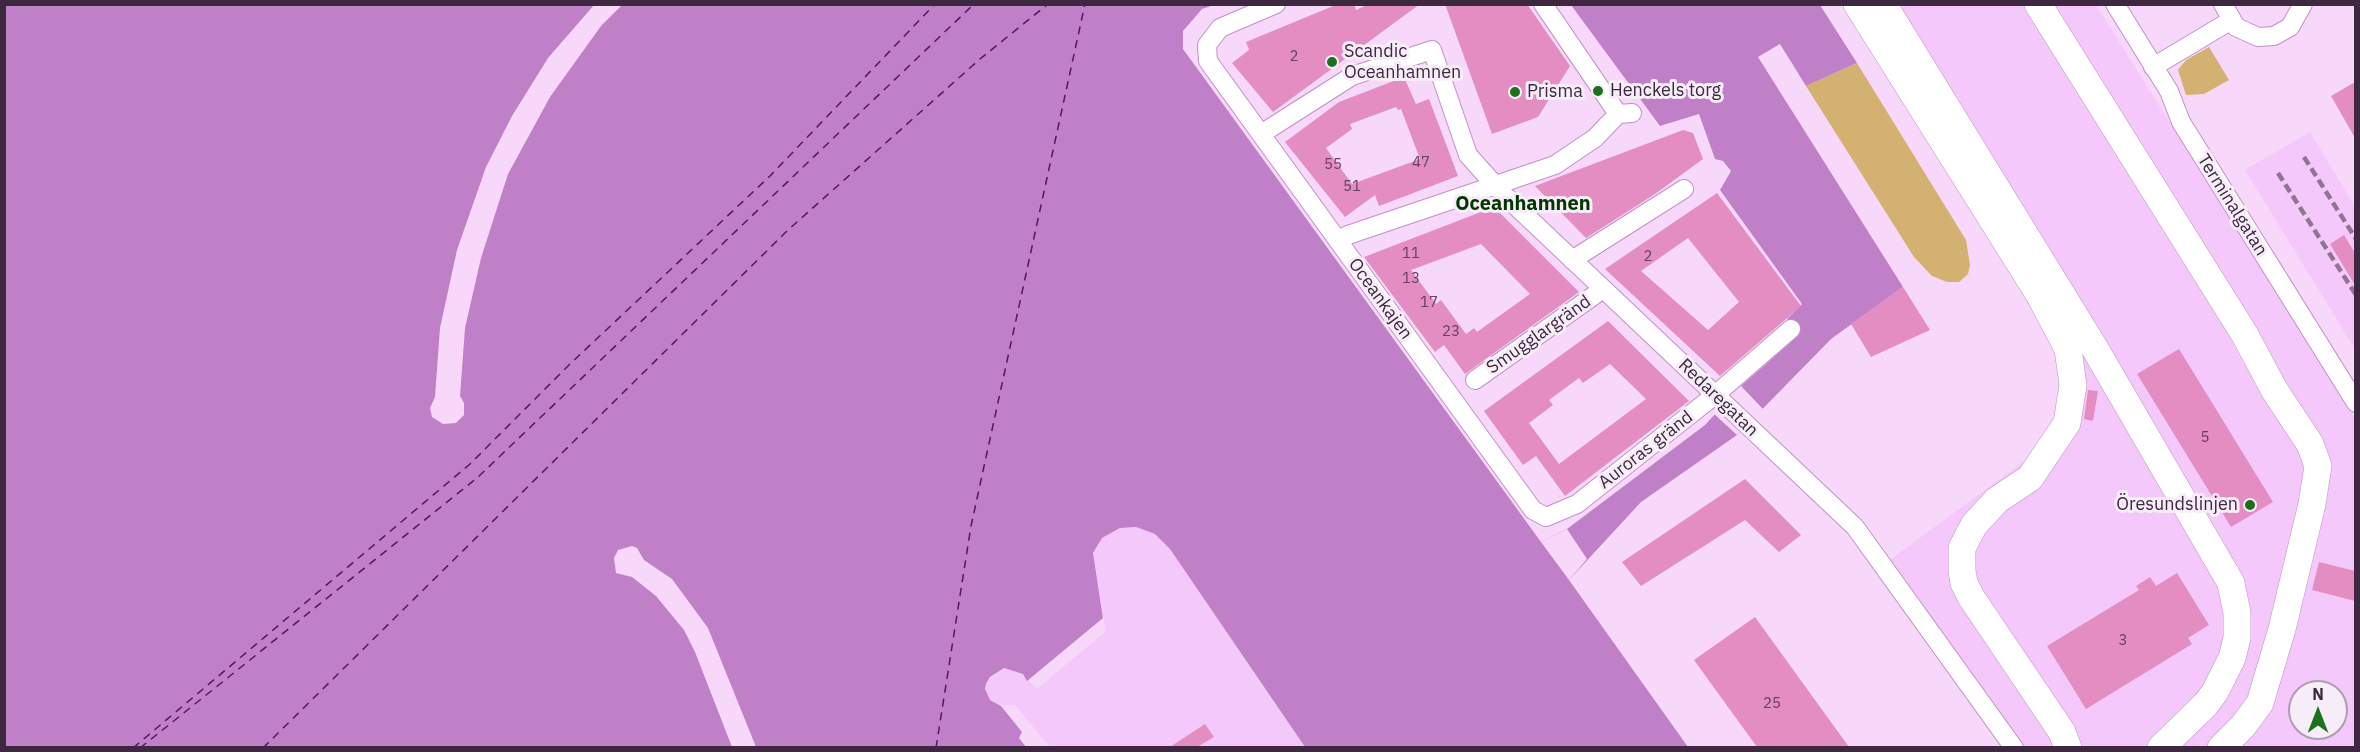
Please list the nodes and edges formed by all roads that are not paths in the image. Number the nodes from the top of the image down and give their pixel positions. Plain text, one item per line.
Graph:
1 (1276, 4) edge
2 (1543, 4) edge
3 (1857, 4) edge
4 (1883, 4) edge
5 (2038, 4) edge
6 (2115, 4) edge
7 (2305, 7) edge
8 (2227, 13) edge
9 (2153, 67) junction
10 (1267, 130) junction
11 (1494, 184) junction
12 (1684, 189) dead end
13 (1343, 238) junction
14 (1572, 260) junction
15 (1603, 290) junction
16 (1791, 329) dead end
17 (1475, 380) dead end
18 (1719, 400) junction
19 (2355, 403) edge
20 (1577, 504) joint
21 (2014, 747) edge
22 (2068, 747) edge
23 (2161, 747) edge
24 (2221, 747) edge

1 - 10 street, Oceankajen
2 - 11 street
3 - 22 highway
4 - 23 highway
5 - 24 highway
6 - 9 street, Terminalgatan
7 - 8 street
8 - 9 street
9 - 19 street, Terminalgatan
10 - 11 street, Redaregatan
10 - 13 street, Oceankajen
11 - 13 street
11 - 14 street, Redaregatan
12 - 14 street
13 - 20 street, Oceankajen
14 - 15 street, Redaregatan
15 - 17 street, Smugglargränd
15 - 18 street, Redaregatan
16 - 18 street, Auroras gränd
18 - 20 street, Auroras gränd
18 - 21 street, Redaregatan

